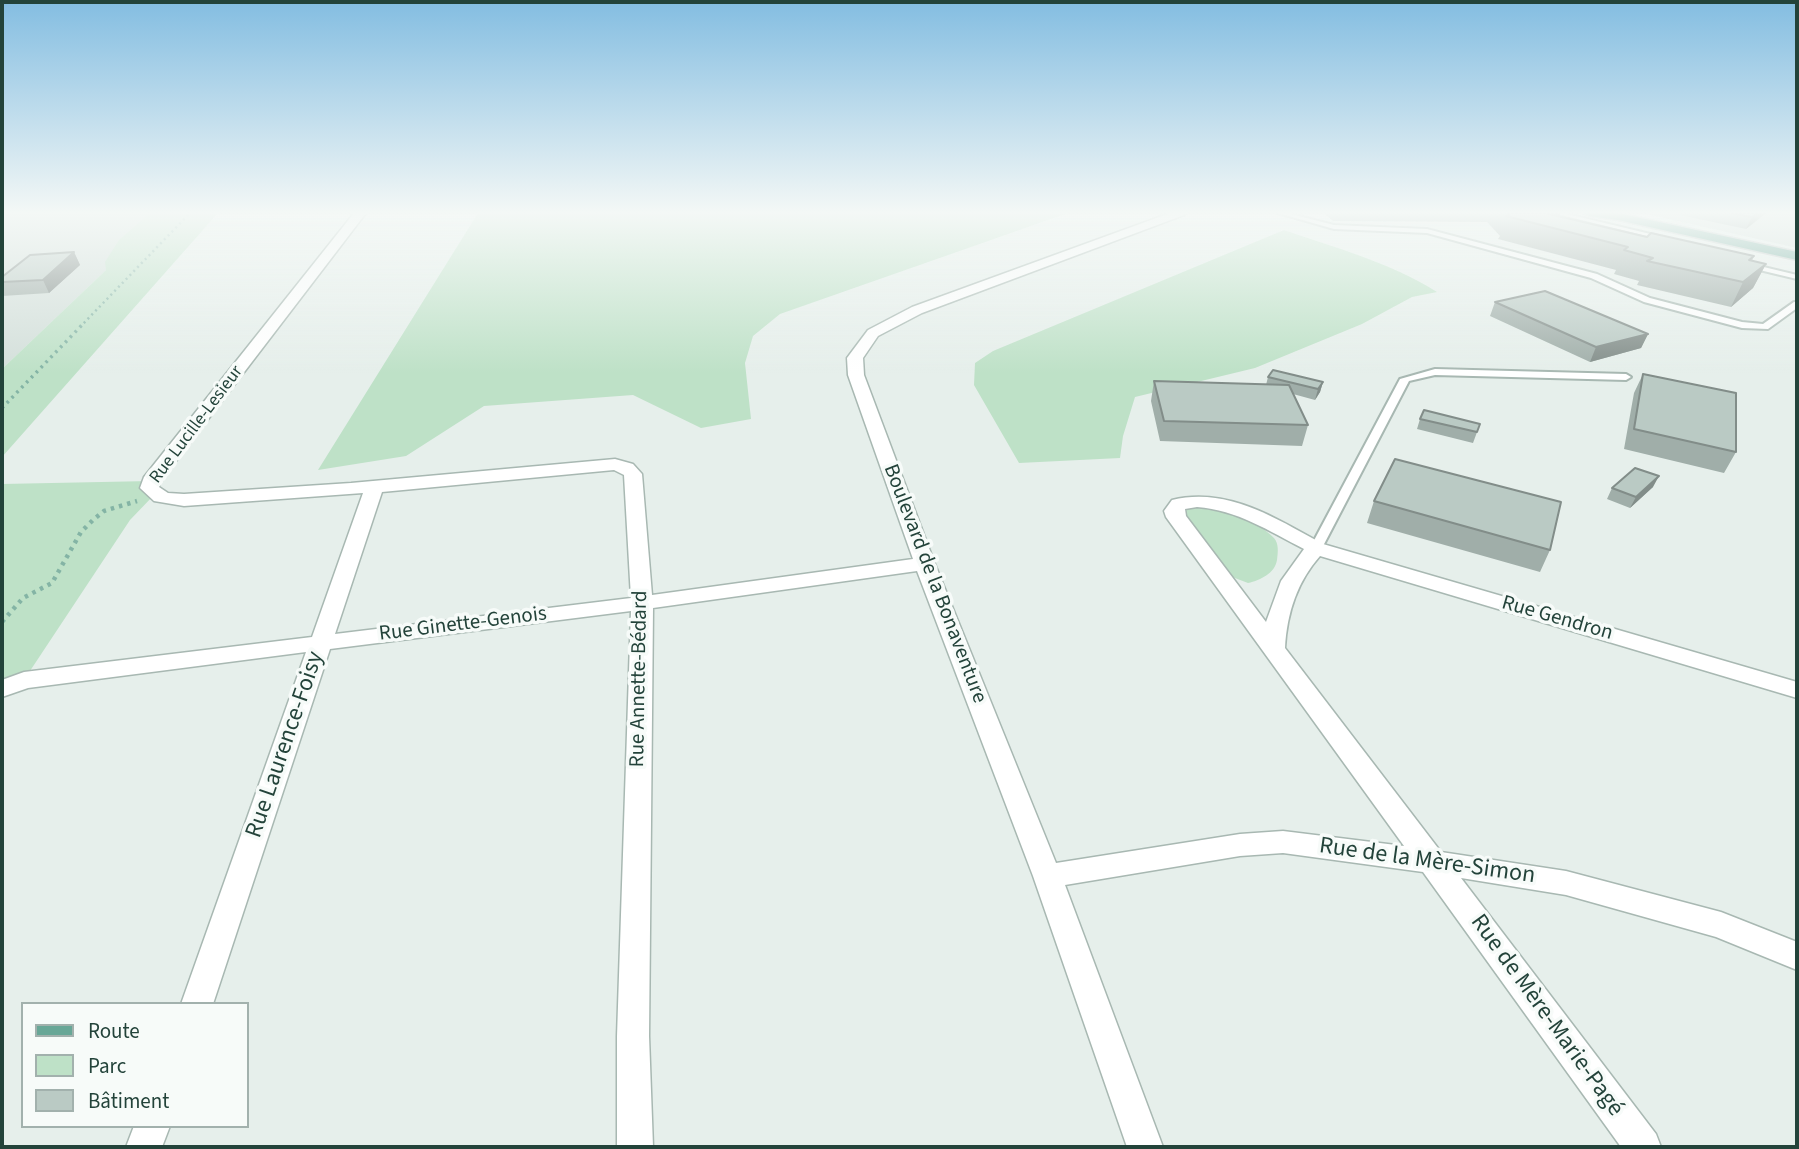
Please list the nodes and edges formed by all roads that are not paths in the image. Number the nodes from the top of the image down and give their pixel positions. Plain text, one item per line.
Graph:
1 (318, 267) edge
2 (1035, 267) edge
3 (1559, 267) edge
4 (1755, 267) edge
5 (1797, 277) edge
6 (1797, 304) edge
7 (1626, 377) dead end
8 (375, 486) junction
9 (1316, 548) junction
10 (925, 564) junction
11 (642, 603) junction
12 (322, 643) junction
13 (1274, 648) junction
14 (2, 689) edge
15 (1797, 690) edge
16 (1431, 860) junction
17 (1047, 876) junction
18 (1797, 956) edge
19 (198, 1002) edge
20 (151, 1128) edge
21 (144, 1147) edge
22 (635, 1147) edge
23 (1144, 1147) edge
24 (1643, 1147) edge

1 - 8 street, Rue Lucille-Lesieur
2 - 10 street, Boulevard de la Bonaventure
3 - 6 lane
4 - 5 lane
7 - 9 lane
8 - 11 street, Rue Annette-Bédard
8 - 12 street, Rue Laurence-Foisy
9 - 13 street
9 - 13 street, Rue de Mère-Marie-Pagé
9 - 15 street, Rue Gendron
10 - 11 street, Rue Ginette-Genois
10 - 17 street, Boulevard de la Bonaventure
11 - 12 street, Rue Ginette-Genois
11 - 22 street, Rue Annette-Bédard
12 - 14 street, Rue Ginette-Genois
12 - 19 street, Rue Laurence-Foisy
13 - 16 street, Rue de Mère-Marie-Pagé
16 - 17 street, Rue de la Mère-Simon
16 - 18 street, Rue de la Mère-Simon
16 - 24 street, Rue de Mère-Marie-Pagé
17 - 23 street, Boulevard de la Bonaventure
20 - 21 street

